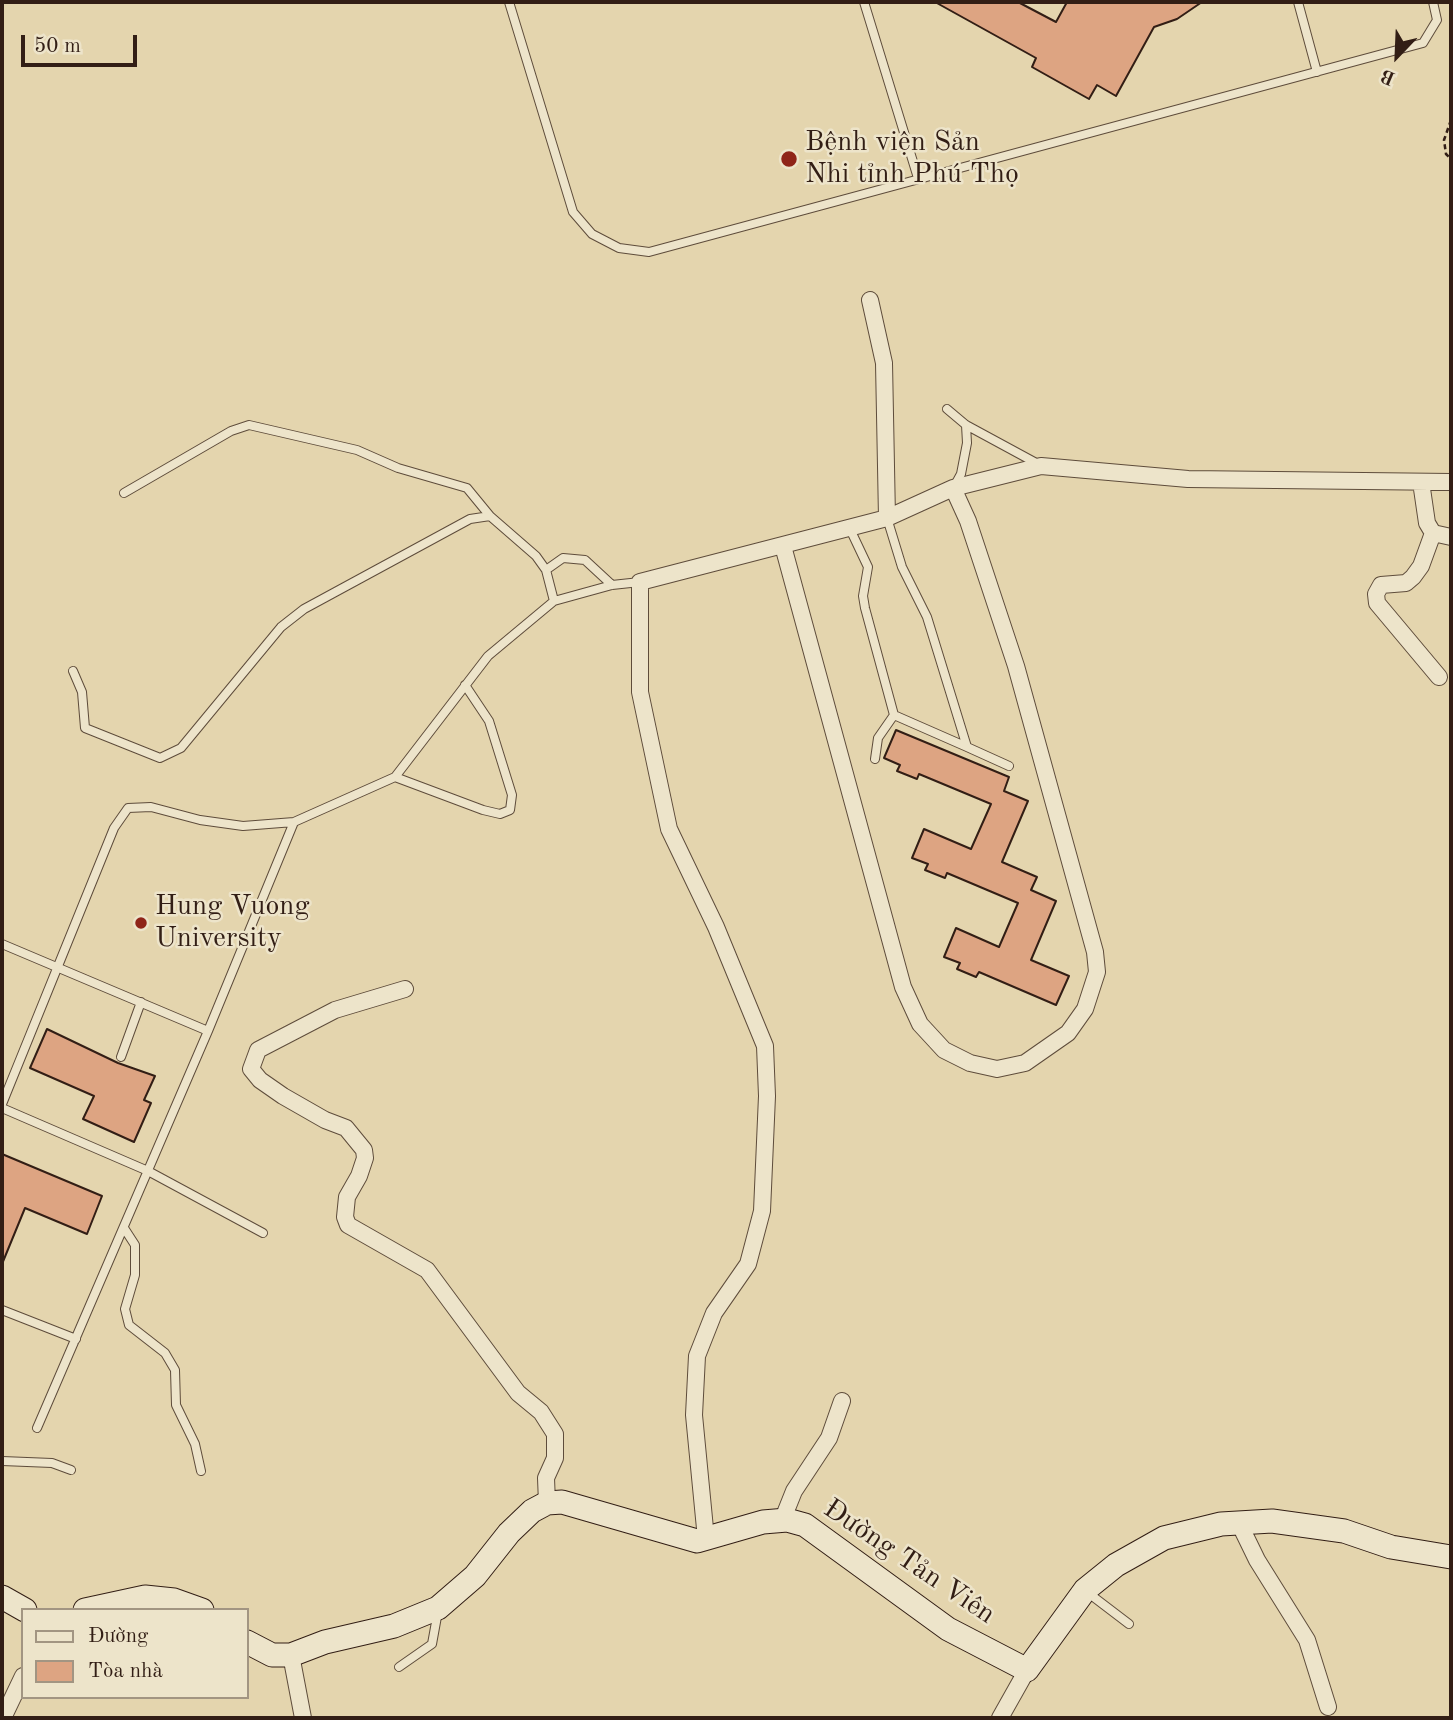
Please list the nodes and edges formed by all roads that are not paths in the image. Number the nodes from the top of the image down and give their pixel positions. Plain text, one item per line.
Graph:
1 (509, 2) edge
2 (864, 2) edge
3 (1298, 2) edge
4 (1433, 2) edge
5 (1317, 72) junction
6 (918, 178) junction
7 (870, 300) dead end
8 (947, 409) dead end
9 (966, 425) junction
10 (1041, 466) junction
11 (1422, 482) junction
12 (1451, 482) edge
13 (953, 488) junction
14 (124, 493) dead end
15 (490, 516) junction
16 (887, 518) junction
17 (850, 529) junction
18 (1433, 533) junction
19 (1451, 537) edge
20 (783, 546) junction
21 (546, 570) junction
22 (640, 582) junction
23 (612, 585) junction
24 (554, 601) junction
25 (73, 671) dead end
26 (1439, 677) dead end
27 (465, 685) junction
28 (894, 715) junction
29 (967, 747) junction
30 (875, 760) dead end
31 (1009, 766) dead end
32 (395, 777) junction
33 (294, 822) junction
34 (2, 944) edge
35 (57, 966) junction
36 (405, 989) dead end
37 (141, 1002) junction
38 (208, 1031) junction
39 (121, 1058) dead end
40 (2, 1106) edge
41 (148, 1171) junction
42 (124, 1228) junction
43 (263, 1233) dead end
44 (2, 1310) edge
45 (76, 1339) junction
46 (842, 1401) dead end
47 (37, 1428) dead end
48 (2, 1461) edge
49 (71, 1470) dead end
50 (201, 1471) dead end
51 (547, 1503) junction
52 (782, 1521) junction
53 (1239, 1523) junction
54 (706, 1539) junction
55 (1451, 1556) edge
56 (1085, 1590) junction
57 (2, 1597) edge
58 (21, 1608) edge
59 (95, 1608) edge
60 (195, 1608) edge
61 (438, 1608) junction
62 (1129, 1624) dead end
63 (249, 1647) edge
64 (291, 1656) junction
65 (399, 1667) dead end
66 (1027, 1670) junction
67 (21, 1680) edge
68 (1328, 1707) dead end
69 (3, 1714) edge
70 (303, 1718) edge
71 (1000, 1718) edge

1 - 6 lane
2 - 6 lane
3 - 5 lane
4 - 5 lane
5 - 6 lane
7 - 16 street
8 - 9 lane
9 - 10 lane
9 - 13 lane
10 - 11 street
10 - 13 street
11 - 12 street
11 - 18 street
13 - 16 street
13 - 20 street
14 - 15 lane
15 - 21 lane
15 - 25 lane
16 - 17 street
16 - 29 lane
17 - 20 street
17 - 28 lane
18 - 19 street
18 - 26 street
20 - 22 street
21 - 23 lane
21 - 24 lane
22 - 23 lane
22 - 54 street
23 - 24 lane
24 - 27 lane
27 - 32 lane
27 - 32 lane
28 - 29 lane
28 - 30 lane
29 - 31 lane
32 - 33 lane
33 - 35 lane
33 - 38 lane
34 - 35 lane
35 - 37 lane
35 - 40 lane
36 - 51 street
37 - 38 lane
37 - 39 lane
38 - 41 lane
40 - 41 lane
41 - 42 lane
41 - 43 lane
42 - 45 lane
42 - 50 lane
44 - 45 lane
45 - 47 lane
46 - 52 street
48 - 49 lane
51 - 54 street, Đường Tản Viên
51 - 61 street
52 - 54 street, Đường Tản Viên
52 - 66 street, Đường Tản Viên
53 - 55 street
53 - 56 street
53 - 68 street
56 - 62 lane
56 - 66 street
57 - 58 street
59 - 60 street
61 - 64 street
61 - 65 lane
63 - 64 street
64 - 70 street
66 - 71 street
67 - 69 street

